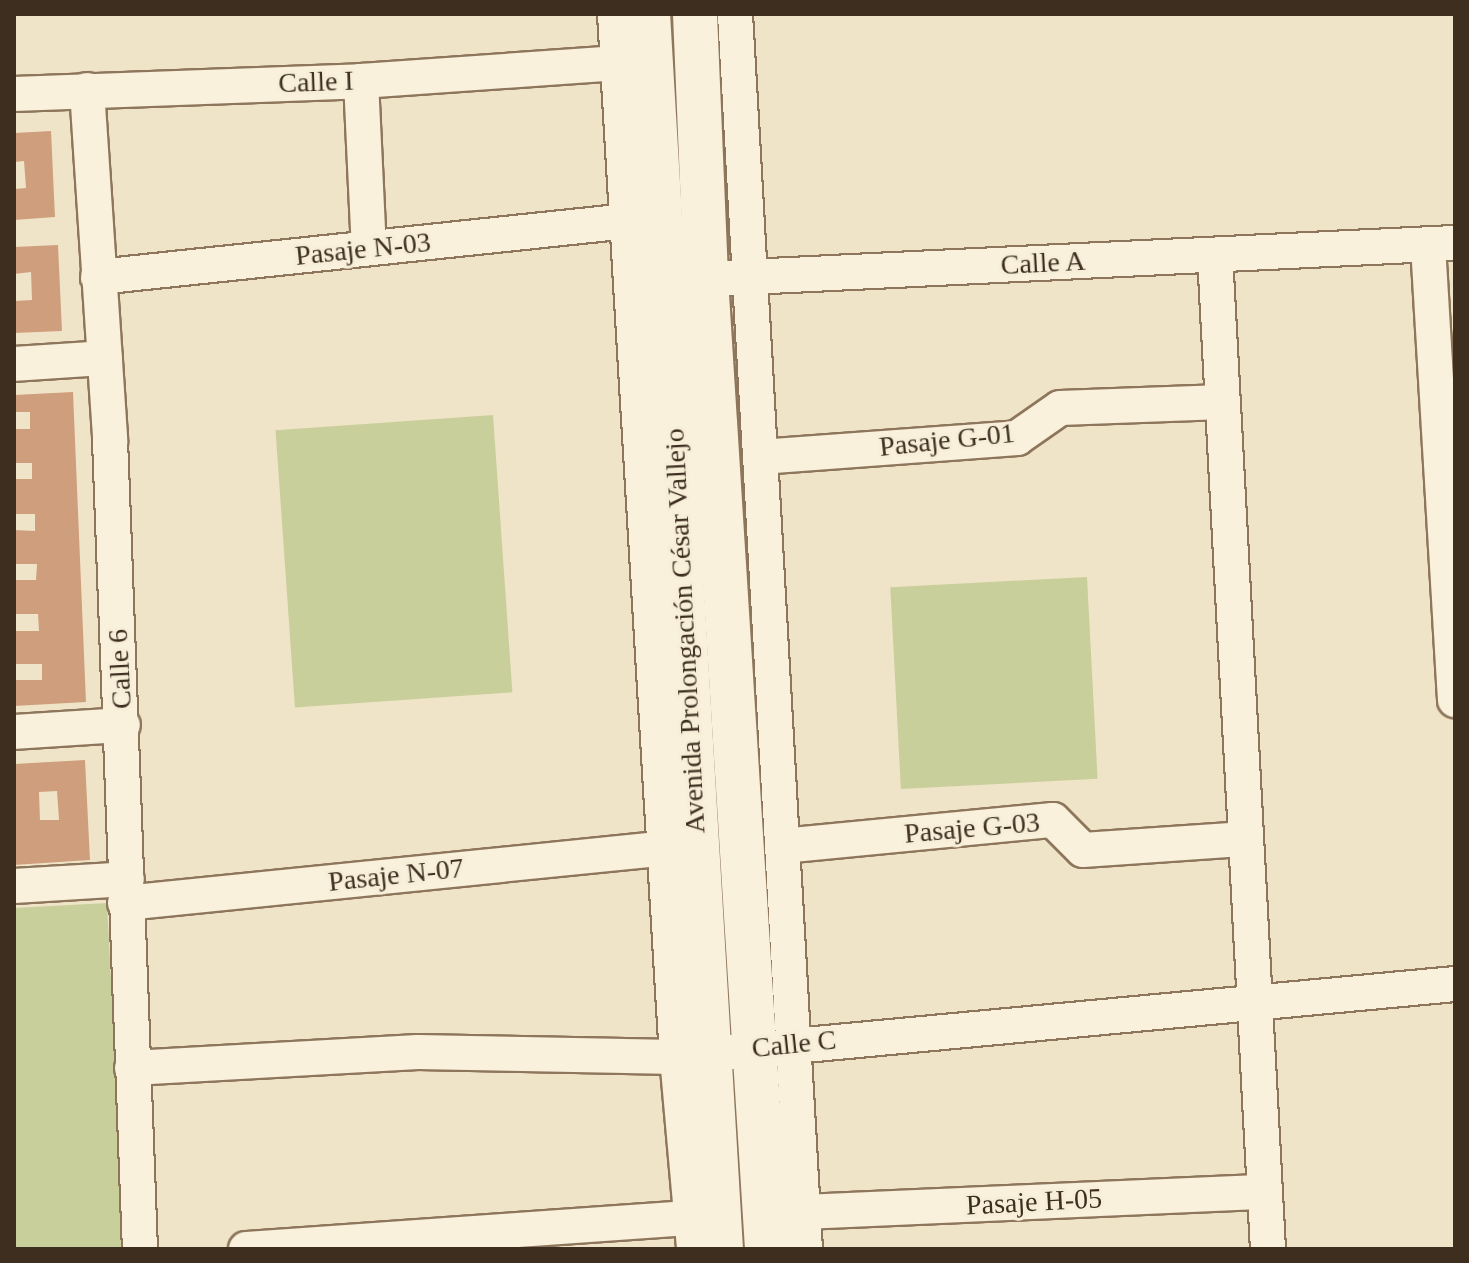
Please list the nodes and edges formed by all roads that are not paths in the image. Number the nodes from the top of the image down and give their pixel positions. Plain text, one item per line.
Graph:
1 (615, 14) edge
2 (648, 14) edge
3 (695, 14) edge
4 (735, 14) edge
5 (618, 63) junction
6 (361, 81) junction
7 (87, 90) junction
8 (14, 94) edge
9 (628, 221) junction
10 (1442, 244) edge
11 (369, 248) junction
12 (1215, 255) junction
13 (98, 277) junction
14 (750, 277) junction
15 (668, 281) junction
16 (105, 358) junction
17 (14, 364) edge
18 (1445, 372) edge
19 (1223, 402) junction
20 (760, 457) junction
21 (1455, 700) edge
22 (123, 725) junction
23 (14, 732) edge
24 (1246, 839) junction
25 (782, 846) junction
26 (668, 848) junction
27 (14, 886) edge
28 (126, 891) junction
29 (1455, 984) edge
30 (1255, 1002) junction
31 (776, 1045) junction
32 (693, 1055) junction
33 (132, 1068) junction
34 (1265, 1192) junction
35 (803, 1212) junction
36 (703, 1239) edge
37 (140, 1249) edge
38 (246, 1249) edge
39 (767, 1249) edge
40 (805, 1249) edge
41 (1268, 1249) edge

1 - 5 street
2 - 15 street, Avenida Prolongación César Vallejo
3 - 15 street, Avenida Prolongación César Vallejo
4 - 14 street, Avenida Prolongación César Vallejo
5 - 6 street, Calle I
5 - 9 street
6 - 7 street, Calle I
6 - 11 street
7 - 8 street, Calle I
7 - 13 street, Calle 6
9 - 11 street, Pasaje N-03
9 - 15 street
10 - 12 street, Calle A
10 - 18 street
11 - 13 street, Pasaje N-03
12 - 14 street, Calle A
12 - 19 street
13 - 16 street, Calle 6
14 - 15 street, Calle A
14 - 20 street, Avenida Prolongación César Vallejo
15 - 26 street
15 - 31 street, Avenida Prolongación César Vallejo
15 - 32 street, Avenida Prolongación César Vallejo
16 - 17 street
16 - 22 street, Calle 6
18 - 21 street
19 - 20 street, Pasaje G-01
19 - 24 street
20 - 25 street, Avenida Prolongación César Vallejo
22 - 23 street
22 - 28 street, Calle 6
24 - 25 street, Pasaje G-03
24 - 30 street
25 - 31 street, Avenida Prolongación César Vallejo
26 - 28 street, Pasaje N-07
26 - 32 street
27 - 28 street, Pasaje N-07
28 - 33 street, Calle 6
29 - 30 street, Calle C
30 - 31 street, Calle C
30 - 34 street
31 - 32 street, Calle C
31 - 35 street, Avenida Prolongación César Vallejo
31 - 39 street, Avenida Prolongación César Vallejo
32 - 33 street, Calle C
32 - 36 street, Avenida Prolongación César Vallejo
33 - 37 street, Calle 6
34 - 35 street, Pasaje H-05
34 - 41 street
35 - 40 street, Avenida Prolongación César Vallejo
36 - 38 street

